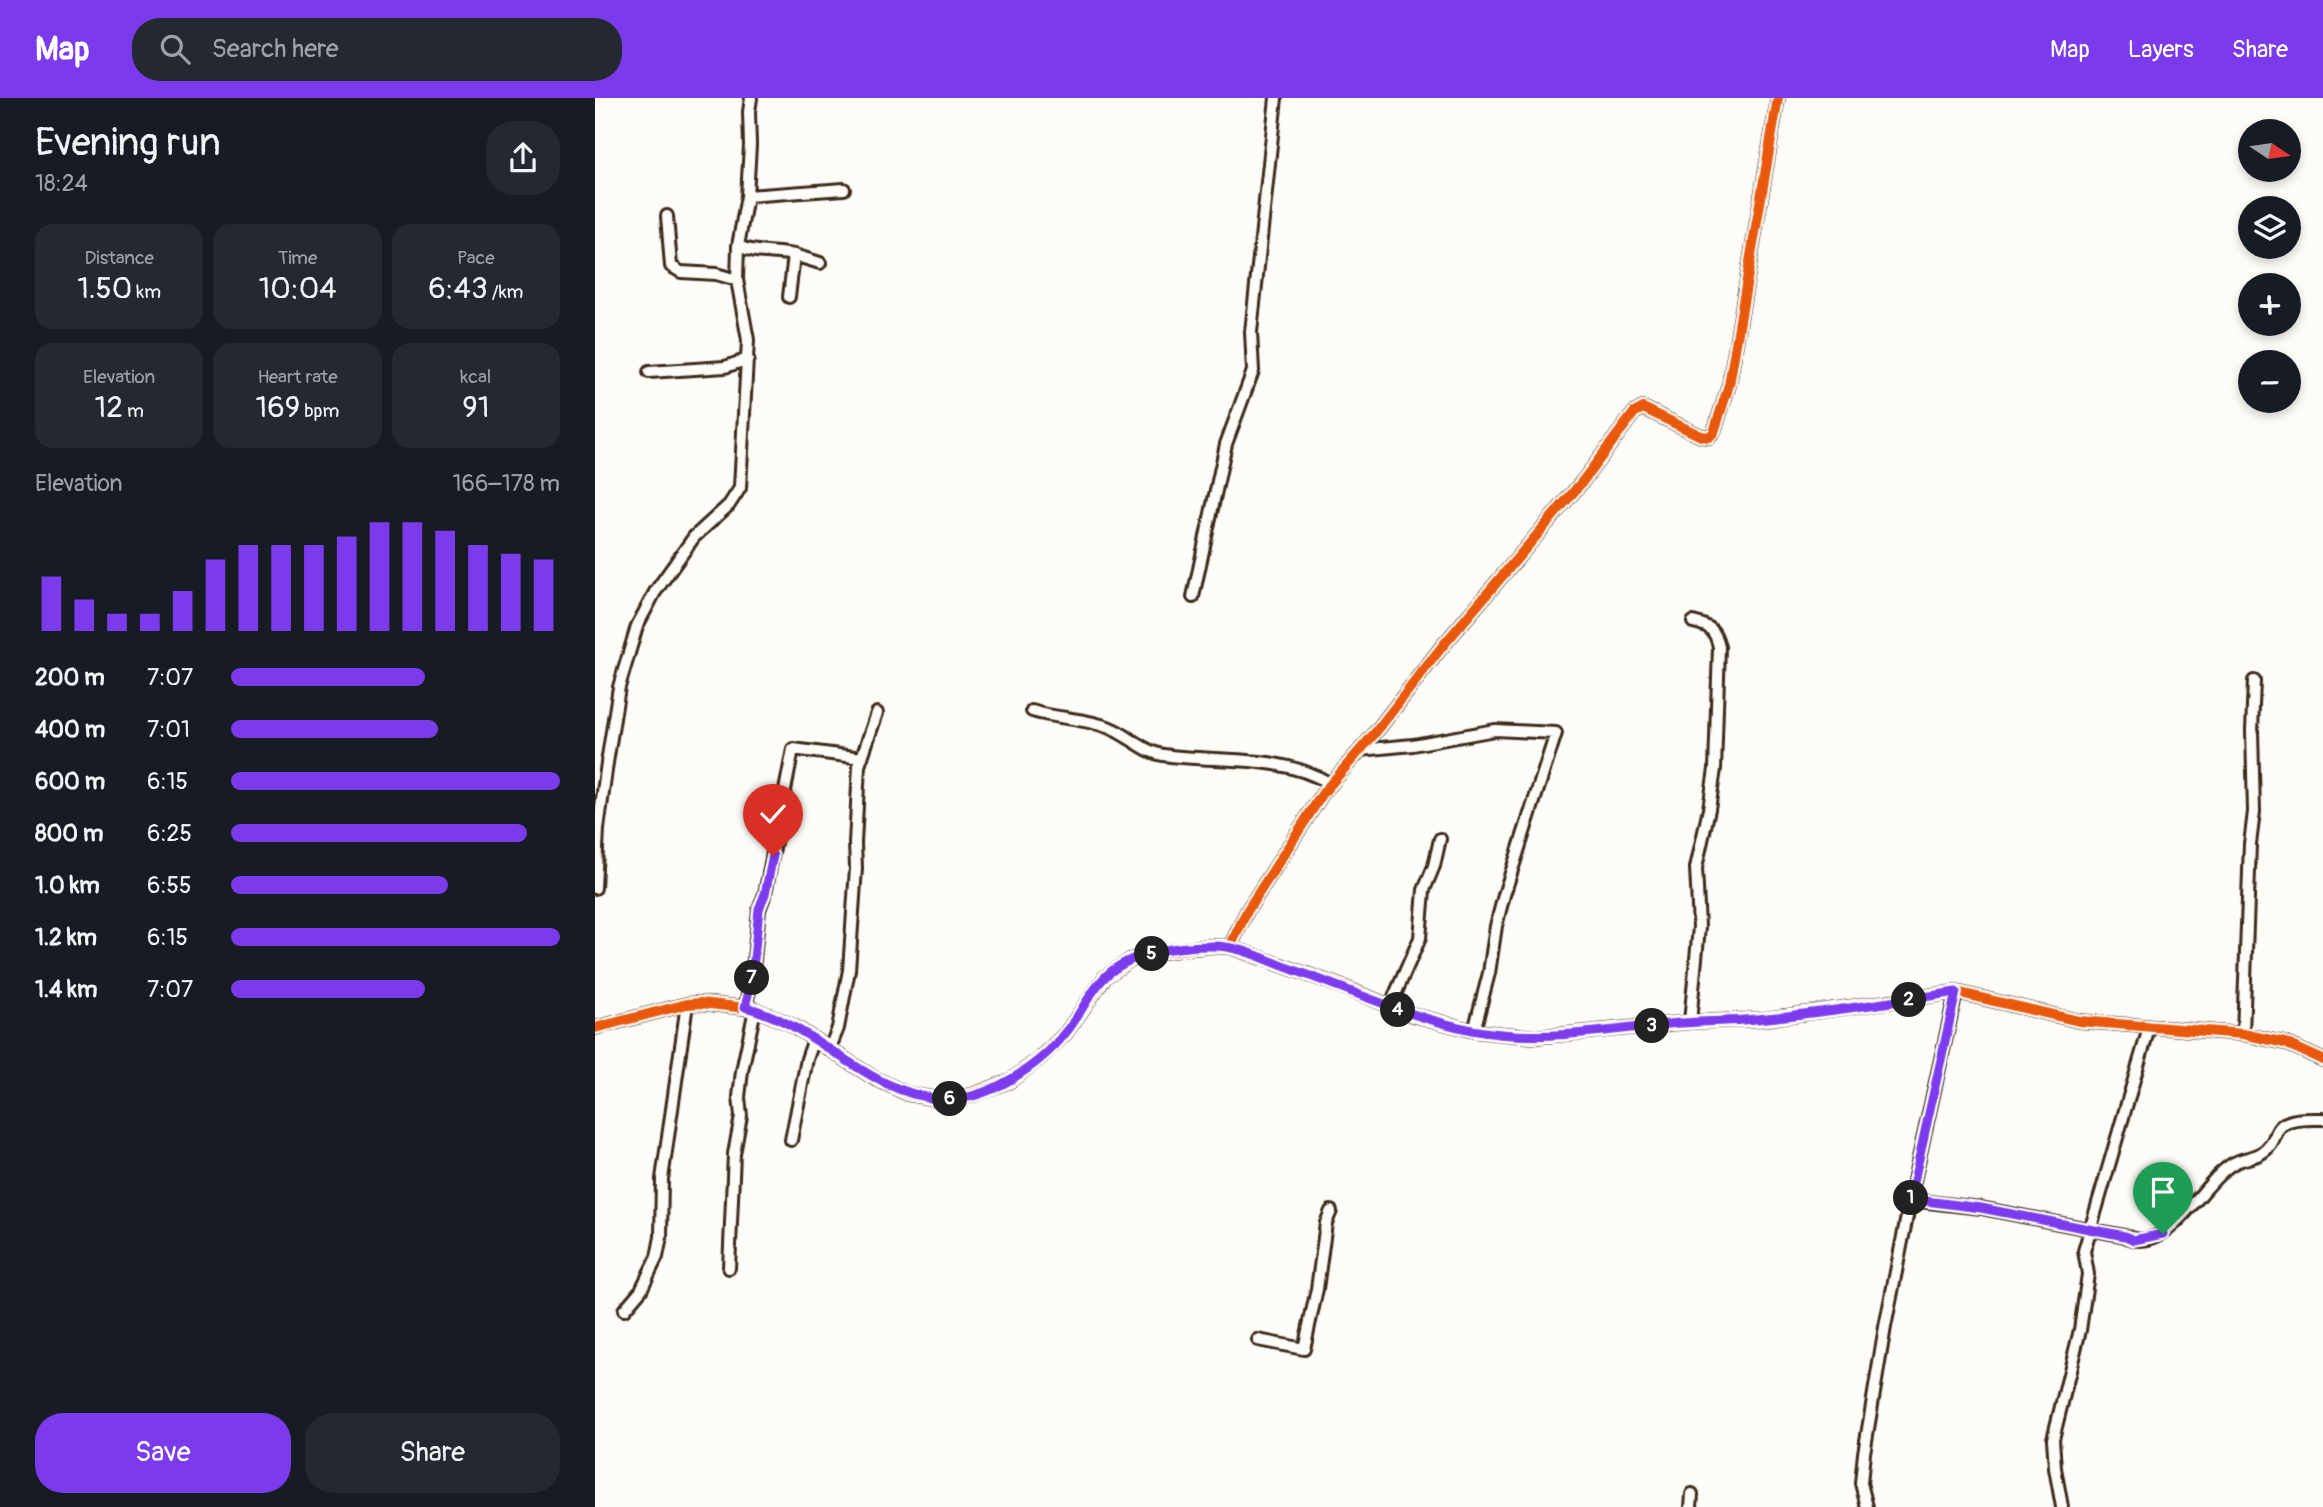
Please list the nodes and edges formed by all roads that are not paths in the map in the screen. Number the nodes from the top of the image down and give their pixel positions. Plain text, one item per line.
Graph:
1 (751, 98) edge
2 (1276, 98) edge
3 (1778, 98) edge
4 (844, 188) dead end
5 (747, 196) junction
6 (667, 216) dead end
7 (738, 246) junction
8 (794, 255) junction
9 (820, 263) dead end
10 (737, 280) junction
11 (789, 297) dead end
12 (748, 359) junction
13 (649, 372) dead end
14 (1193, 597) dead end
15 (1693, 622) dead end
16 (2254, 681) dead end
17 (1031, 711) dead end
18 (877, 713) dead end
19 (1360, 750) junction
20 (862, 758) junction
21 (1331, 784) junction
22 (1440, 839) dead end
23 (595, 888) edge
24 (1230, 947) junction
25 (1956, 992) junction
26 (687, 1004) junction
27 (1390, 1006) junction
28 (750, 1008) junction
29 (1690, 1022) junction
30 (595, 1028) edge
31 (2148, 1028) junction
32 (1474, 1031) junction
33 (2243, 1034) junction
34 (814, 1039) junction
35 (830, 1048) junction
36 (2323, 1060) edge
37 (2323, 1119) edge
38 (791, 1140) dead end
39 (1910, 1199) junction
40 (1331, 1211) dead end
41 (2091, 1229) junction
42 (729, 1268) dead end
43 (624, 1310) dead end
44 (1258, 1340) dead end
45 (1692, 1494) dead end
46 (1691, 1507) edge
47 (1867, 1507) edge
48 (2062, 1507) edge

1 - 5 street
2 - 14 street
3 - 19 street
4 - 5 street
5 - 7 street
6 - 10 street
7 - 8 street
7 - 10 street
8 - 9 street
8 - 11 street
10 - 12 street
12 - 13 street
12 - 23 street
15 - 29 street
16 - 33 street
17 - 21 street
18 - 20 street
19 - 21 street
19 - 32 street
20 - 28 street
20 - 35 street
21 - 24 street
22 - 27 street
24 - 27 street
24 - 35 street
25 - 29 street
25 - 31 street
25 - 39 street
26 - 28 street
26 - 30 street
26 - 43 street
27 - 32 street
28 - 34 street
28 - 42 street
29 - 32 street
31 - 33 street
31 - 41 street
33 - 36 street
34 - 35 street
34 - 38 street
37 - 41 street
39 - 41 street
39 - 47 street
40 - 44 street
41 - 48 street
45 - 46 street

